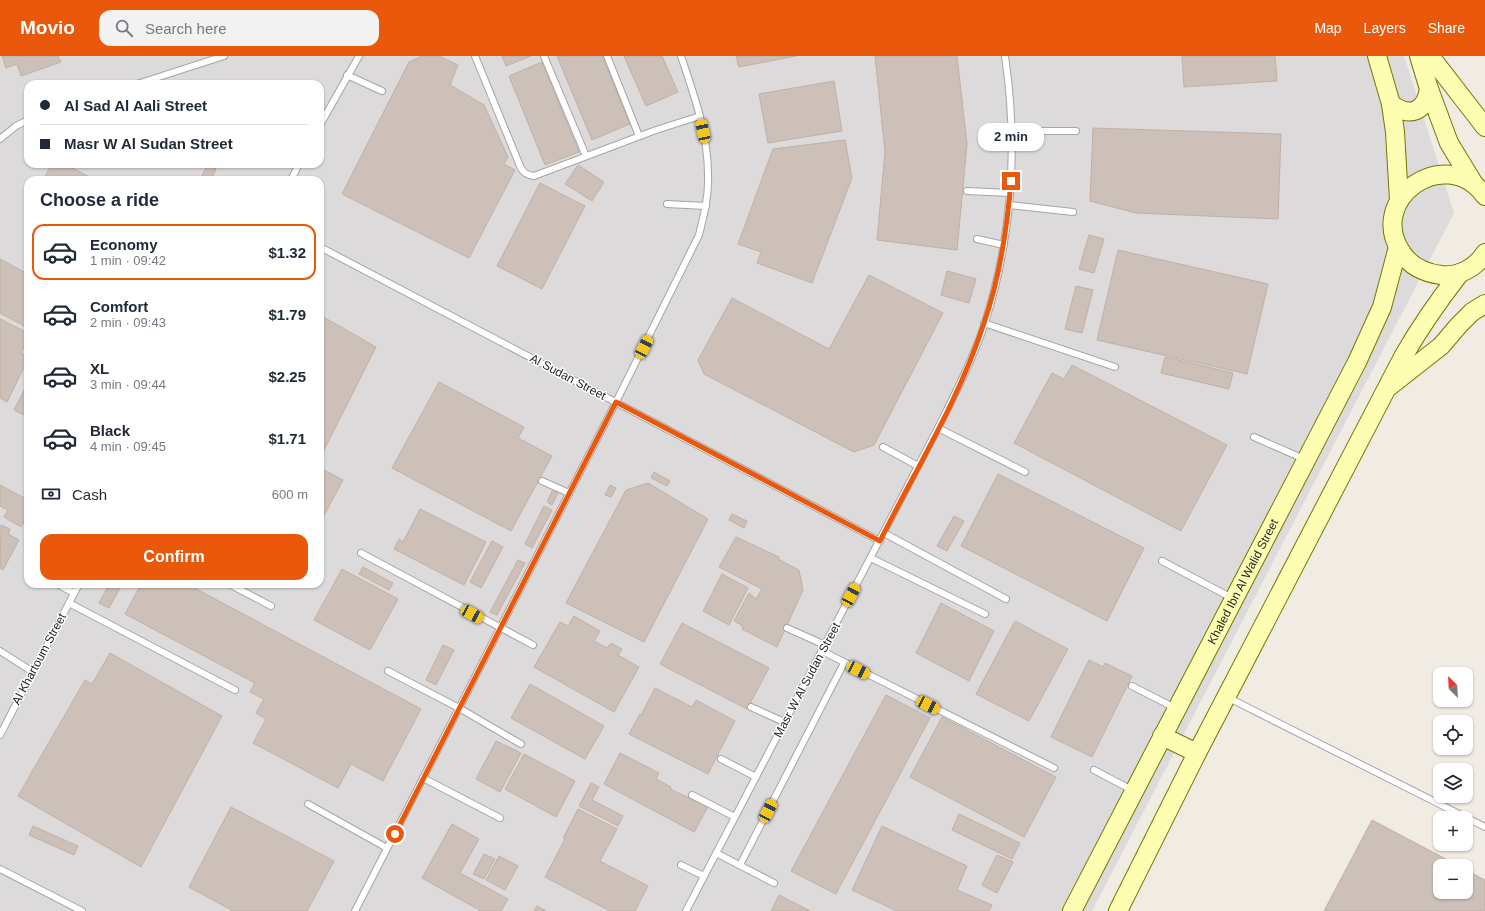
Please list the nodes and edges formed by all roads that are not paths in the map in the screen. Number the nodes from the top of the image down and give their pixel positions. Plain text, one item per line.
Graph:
1 (224, 56) edge
2 (358, 56) edge
3 (475, 56) edge
4 (544, 56) edge
5 (607, 56) edge
6 (681, 56) edge
7 (1004, 56) edge
8 (1377, 56) edge
9 (1419, 56) edge
10 (1430, 56) edge
11 (348, 75) junction
12 (149, 80) edge
13 (1429, 89) junction
14 (382, 91) dead end
15 (1391, 104) junction
16 (700, 116) junction
17 (324, 118) edge
18 (24, 122) edge
19 (1485, 128) edge
20 (1012, 131) junction
21 (1076, 131) dead end
22 (639, 136) junction
23 (1, 137) edge
24 (586, 156) junction
25 (1480, 190) edge
26 (967, 191) dead end
27 (1010, 193) junction
28 (1399, 200) junction
29 (667, 204) dead end
30 (1009, 205) junction
31 (706, 206) junction
32 (1073, 212) dead end
33 (977, 239) dead end
34 (1004, 245) junction
35 (1398, 247) junction
36 (324, 249) edge
37 (1485, 254) edge
38 (1460, 273) junction
39 (1485, 304) edge
40 (984, 323) junction
41 (1115, 367) dead end
42 (1388, 387) junction
43 (616, 402) junction
44 (938, 428) junction
45 (1254, 438) dead end
46 (882, 447) dead end
47 (1307, 460) junction
48 (918, 466) junction
49 (1024, 472) dead end
50 (542, 481) dead end
51 (569, 493) junction
52 (884, 533) junction
53 (880, 541) junction
54 (360, 553) dead end
55 (871, 558) junction
56 (1162, 561) dead end
57 (65, 588) edge
58 (77, 588) edge
59 (237, 588) edge
60 (74, 593) junction
61 (1006, 599) dead end
62 (1234, 599) junction
63 (69, 603) junction
64 (271, 606) dead end
65 (985, 614) dead end
66 (786, 628) dead end
67 (500, 629) junction
68 (825, 645) junction
69 (533, 646) dead end
70 (0, 651) edge
71 (822, 651) junction
72 (844, 663) junction
73 (388, 671) dead end
74 (33, 672) junction
75 (1132, 686) dead end
76 (235, 690) dead end
77 (1226, 697) junction
78 (751, 707) dead end
79 (459, 708) junction
80 (1177, 708) junction
81 (784, 722) junction
82 (2, 725) edge
83 (0, 735) edge
84 (1162, 736) junction
85 (521, 744) dead end
86 (1197, 753) junction
87 (721, 759) dead end
88 (1054, 768) dead end
89 (1094, 770) dead end
90 (756, 777) junction
91 (423, 778) junction
92 (1134, 790) junction
93 (692, 795) dead end
94 (308, 804) dead end
95 (735, 817) junction
96 (500, 818) dead end
97 (1485, 827) edge
98 (388, 848) junction
99 (716, 853) junction
100 (681, 864) dead end
101 (740, 865) junction
102 (0, 869) edge
103 (704, 876) junction
104 (774, 883) dead end
105 (73, 909) edge
106 (82, 911) edge
107 (355, 911) edge
108 (686, 911) edge
109 (1072, 911) edge
110 (1118, 911) edge

1 - 12 lane
2 - 11 lane
3 - 24 lane
4 - 24 lane
5 - 22 lane
6 - 16 lane
7 - 20 lane, Masr W Al Sudan Street
8 - 15 main road
9 - 13 main road
10 - 19 main road
11 - 14 lane
11 - 17 lane
13 - 15 main road
13 - 25 main road
15 - 28 main road
16 - 22 lane
16 - 31 lane
18 - 23 lane
20 - 21 lane
20 - 27 lane, Masr W Al Sudan Street
22 - 24 lane
25 - 28 main road
26 - 27 lane
27 - 30 lane, Masr W Al Sudan Street
28 - 35 main road
29 - 31 lane
30 - 32 lane
30 - 34 lane, Masr W Al Sudan Street
31 - 43 lane
33 - 34 lane
34 - 40 lane, Masr W Al Sudan Street
35 - 38 main road
35 - 47 main road, Khaled Ibn Al Walid Street
36 - 43 lane, Al Sudan Street
37 - 38 main road
38 - 42 main road
39 - 42 main road
40 - 41 lane
40 - 44 lane, Masr W Al Sudan Street
42 - 77 main road
43 - 51 lane
43 - 53 lane, Al Sudan Street
44 - 48 lane, Masr W Al Sudan Street
44 - 49 lane
45 - 47 lane
46 - 48 lane
47 - 62 main road, Khaled Ibn Al Walid Street
48 - 52 lane, Masr W Al Sudan Street
50 - 51 lane
51 - 67 lane
52 - 53 lane, Masr W Al Sudan Street
52 - 61 lane
53 - 55 lane, Masr W Al Sudan Street
54 - 67 lane
55 - 65 lane
55 - 68 lane, Masr W Al Sudan Street
56 - 62 lane
57 - 60 lane
58 - 60 lane, Al Khartoum Street
59 - 64 lane
60 - 63 lane, Al Khartoum Street
62 - 80 main road, Khaled Ibn Al Walid Street
63 - 74 lane, Al Khartoum Street
63 - 76 lane
66 - 68 lane
67 - 69 lane
67 - 79 lane
68 - 71 lane, Masr W Al Sudan Street
70 - 74 lane
71 - 72 lane
71 - 81 lane, Masr W Al Sudan Street
72 - 88 lane
72 - 101 lane
73 - 79 lane
74 - 82 lane, Al Khartoum Street
75 - 80 lane
77 - 86 main road
77 - 97 lane
78 - 81 lane
79 - 85 lane
79 - 91 lane
80 - 84 main road, Khaled Ibn Al Walid Street
81 - 90 lane, Masr W Al Sudan Street
82 - 83 lane, Al Khartoum Street
84 - 86 main road
84 - 92 main road, Khaled Ibn Al Walid Street
86 - 110 main road
87 - 90 lane
89 - 92 lane
90 - 95 lane, Masr W Al Sudan Street
91 - 96 lane
91 - 98 lane
92 - 109 main road, Khaled Ibn Al Walid Street
93 - 95 lane
94 - 98 lane
95 - 99 lane, Masr W Al Sudan Street
98 - 107 lane
99 - 101 lane
99 - 103 lane, Masr W Al Sudan Street
100 - 103 lane
101 - 104 lane
102 - 105 lane
103 - 108 lane, Masr W Al Sudan Street
105 - 106 lane

